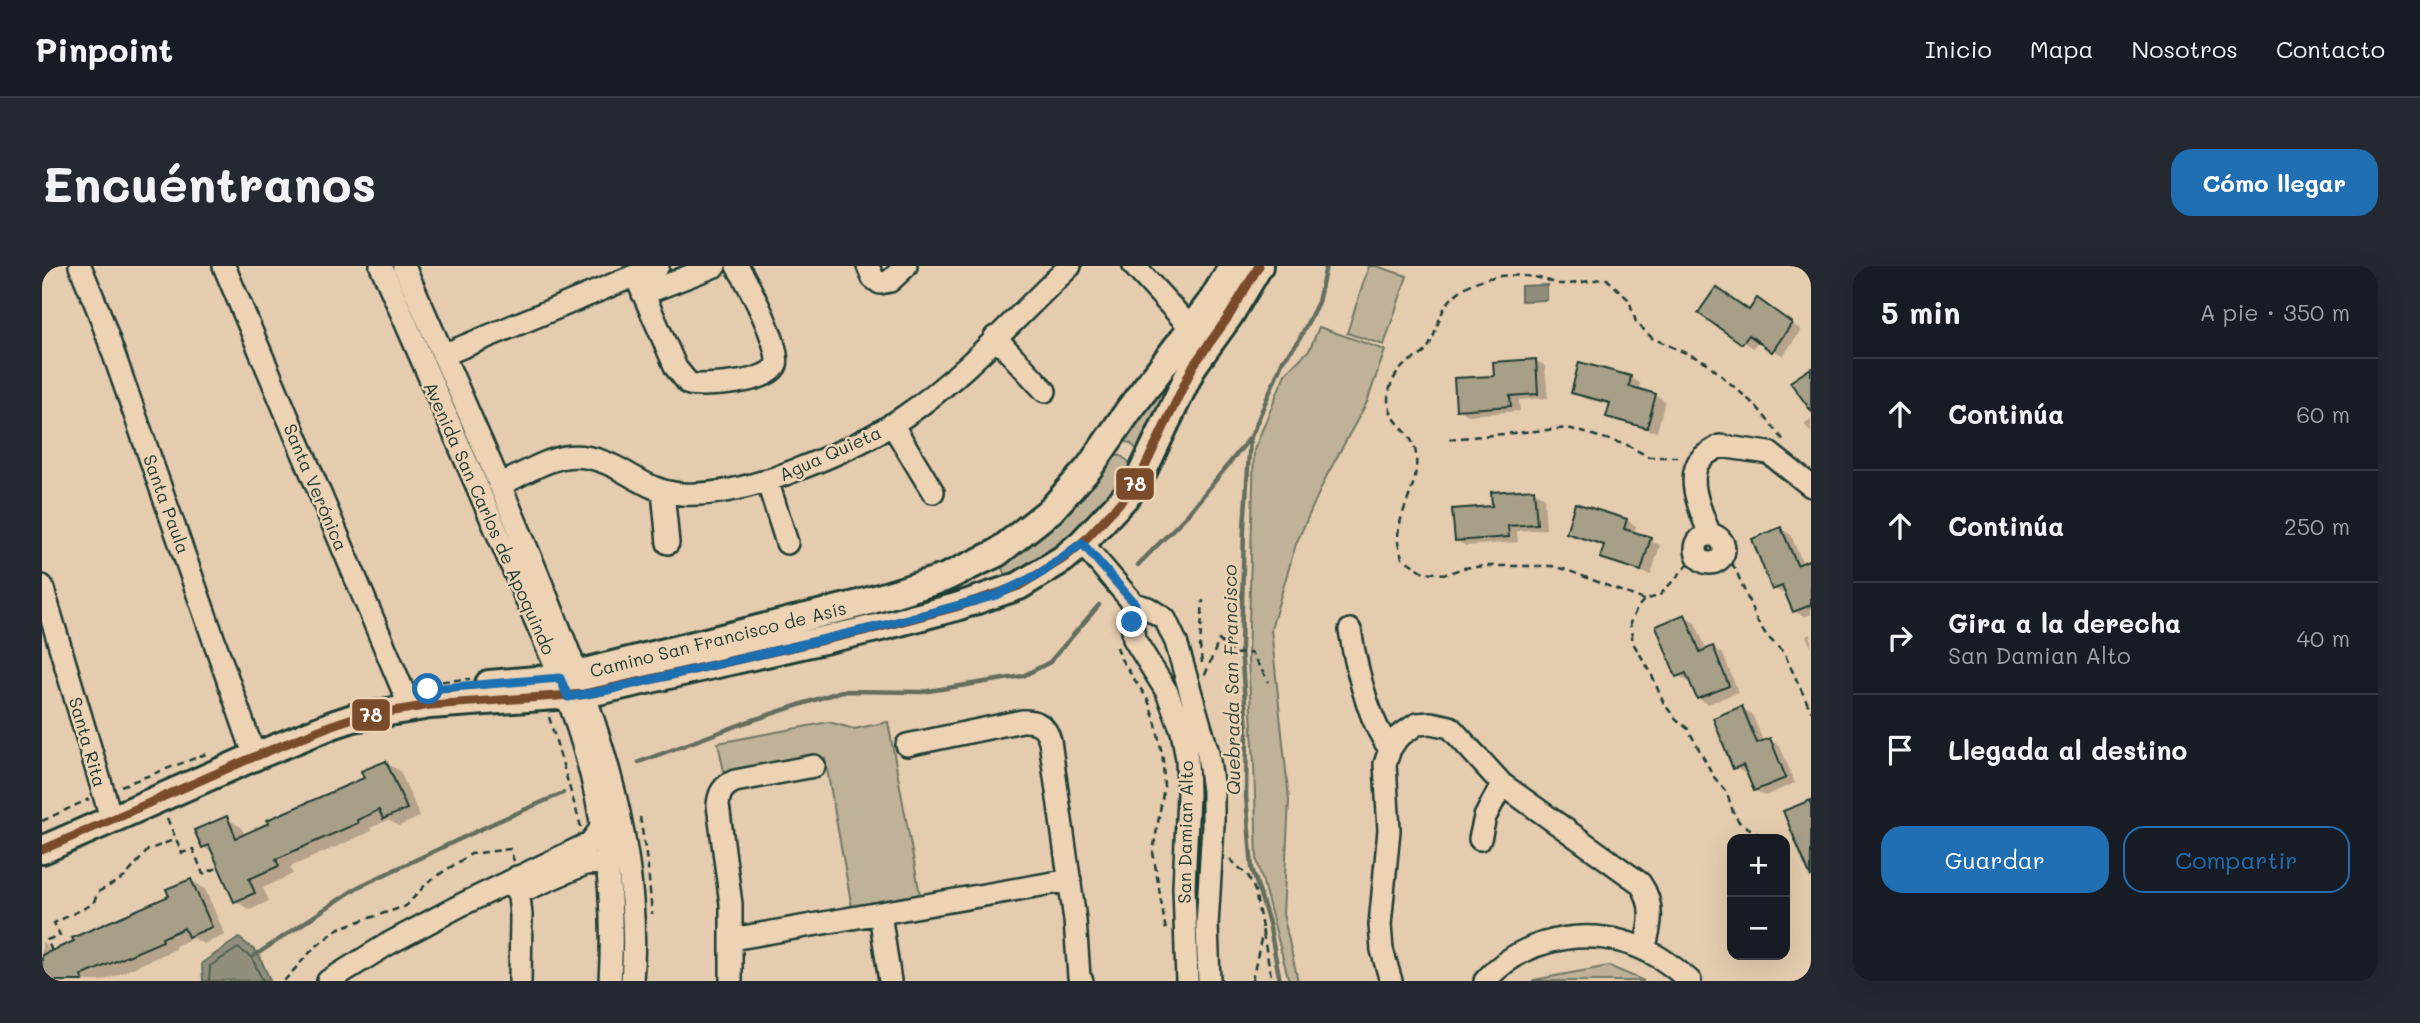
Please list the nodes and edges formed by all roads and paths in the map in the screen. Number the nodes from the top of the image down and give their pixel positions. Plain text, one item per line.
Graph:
1 (80, 266) edge
2 (224, 266) edge
3 (381, 266) edge
4 (404, 266) edge
5 (658, 266) edge
6 (715, 266) edge
7 (737, 266) edge
8 (868, 266) edge
9 (906, 266) edge
10 (1070, 266) edge
11 (1134, 266) edge
12 (1233, 266) edge
13 (1259, 266) edge
14 (639, 285) junction
15 (1192, 329) junction
16 (995, 337) junction
17 (443, 355) junction
18 (1045, 391) dead end
19 (892, 424) junction
20 (1449, 439) dead end
21 (1105, 444) junction
22 (1700, 460) junction
23 (1785, 465) junction
24 (1142, 473) junction
25 (768, 480) junction
26 (500, 485) junction
27 (1811, 486) edge
28 (663, 491) junction
29 (933, 492) dead end
30 (1710, 535) junction
31 (668, 543) dead end
32 (787, 543) dead end
33 (1082, 543) junction
34 (998, 553) junction
35 (1697, 555) junction
36 (1723, 555) junction
37 (42, 586) edge
38 (1019, 586) junction
39 (1644, 600) junction
40 (1135, 604) junction
41 (827, 611) junction
42 (1350, 630) dead end
43 (1174, 634) junction
44 (836, 636) junction
45 (1117, 650) dead end
46 (1141, 652) junction
47 (1237, 654) dead end
48 (1269, 682) dead end
49 (573, 686) junction
50 (407, 700) junction
51 (1811, 711) edge
52 (550, 716) dead end
53 (538, 718) dead end
54 (250, 743) junction
55 (907, 746) dead end
56 (1390, 749) junction
57 (814, 766) dead end
58 (1502, 784) junction
59 (109, 811) junction
60 (603, 819) junction
61 (170, 824) dead end
62 (42, 834) edge
63 (1758, 834) edge
64 (176, 839) junction
65 (1480, 839) dead end
66 (42, 850) edge
67 (219, 867) dead end
68 (608, 870) junction
69 (517, 877) junction
70 (1070, 880) junction
71 (880, 913) junction
72 (1264, 928) dead end
73 (1167, 933) dead end
74 (732, 939) junction
75 (1644, 949) junction
76 (51, 951) dead end
77 (1075, 980) edge
78 (284, 981) edge
79 (328, 981) edge
80 (520, 981) edge
81 (610, 981) edge
82 (632, 981) edge
83 (731, 981) edge
84 (890, 981) edge
85 (1187, 981) edge
86 (1209, 981) edge
87 (1252, 981) edge
88 (1391, 981) edge
89 (1485, 981) edge
90 (1690, 981) edge

1 - 54 street, Santa Paula
2 - 50 street, Santa Verónica
3 - 49 street, Avenida San Carlos de Apoquindo
4 - 17 street, Avenida San Carlos de Apoquindo
5 - 14 street
6 - 14 street
7 - 14 street
8 - 9 street
10 - 16 street, Agua Quieta
11 - 15 street
12 - 15 main road, Camino San Francisco de Asís
13 - 24 main road, Camino San Francisco de Asís
14 - 17 street
15 - 21 main road, Camino San Francisco de Asís
16 - 18 street
16 - 19 street, Agua Quieta
17 - 26 street, Avenida San Carlos de Apoquindo
19 - 25 street, Agua Quieta
19 - 29 street, Agua Quieta
20 - 22 path
21 - 24 main road
21 - 34 main road, Camino San Francisco de Asís
22 - 23 street
22 - 30 street
23 - 27 street
23 - 39 path
24 - 33 main road, Camino San Francisco de Asís
25 - 28 street, Agua Quieta
25 - 32 street, Agua Quieta
26 - 28 street, Agua Quieta
26 - 49 street, Avenida San Carlos de Apoquindo
28 - 31 street
30 - 35 street
30 - 36 street
33 - 38 main road, Camino San Francisco de Asís
33 - 40 street, San Damian Alto
34 - 38 main road
34 - 41 main road, Camino San Francisco de Asís
35 - 36 street
35 - 39 path
36 - 51 path
37 - 59 street, Santa Rita
38 - 44 main road, Camino San Francisco de Asís
39 - 63 path
40 - 43 street, San Damian Alto
40 - 46 street, San Damian Alto
41 - 44 main road
41 - 49 main road, Camino San Francisco de Asís
42 - 56 street
43 - 46 street
43 - 86 street, San Damian Alto
44 - 49 main road, Camino San Francisco de Asís
45 - 73 path
46 - 85 street, San Damian Alto
47 - 48 path
49 - 50 main road, Camino San Francisco de Asís
49 - 60 street, Avenida San Carlos de Apoquindo
49 - 82 street, Avenida San Carlos de Apoquindo
50 - 54 main road, Camino San Francisco de Asís
50 - 59 main road, Camino San Francisco de Asís
52 - 53 path
54 - 59 main road, Camino San Francisco de Asís
55 - 70 street
56 - 58 street
56 - 88 street
57 - 74 street
58 - 65 street
58 - 75 street
59 - 62 main road, Camino San Francisco de Asís
59 - 66 main road, Camino San Francisco de Asís
60 - 68 street, Avenida San Carlos de Apoquindo
60 - 69 street
61 - 64 path
64 - 67 path
64 - 76 path
68 - 69 street
68 - 81 street, Avenida San Carlos de Apoquindo
69 - 78 path
69 - 79 street
69 - 80 street
70 - 71 street
70 - 77 street
71 - 74 street
71 - 84 street
72 - 87 path
74 - 83 street
75 - 89 street
75 - 90 street

